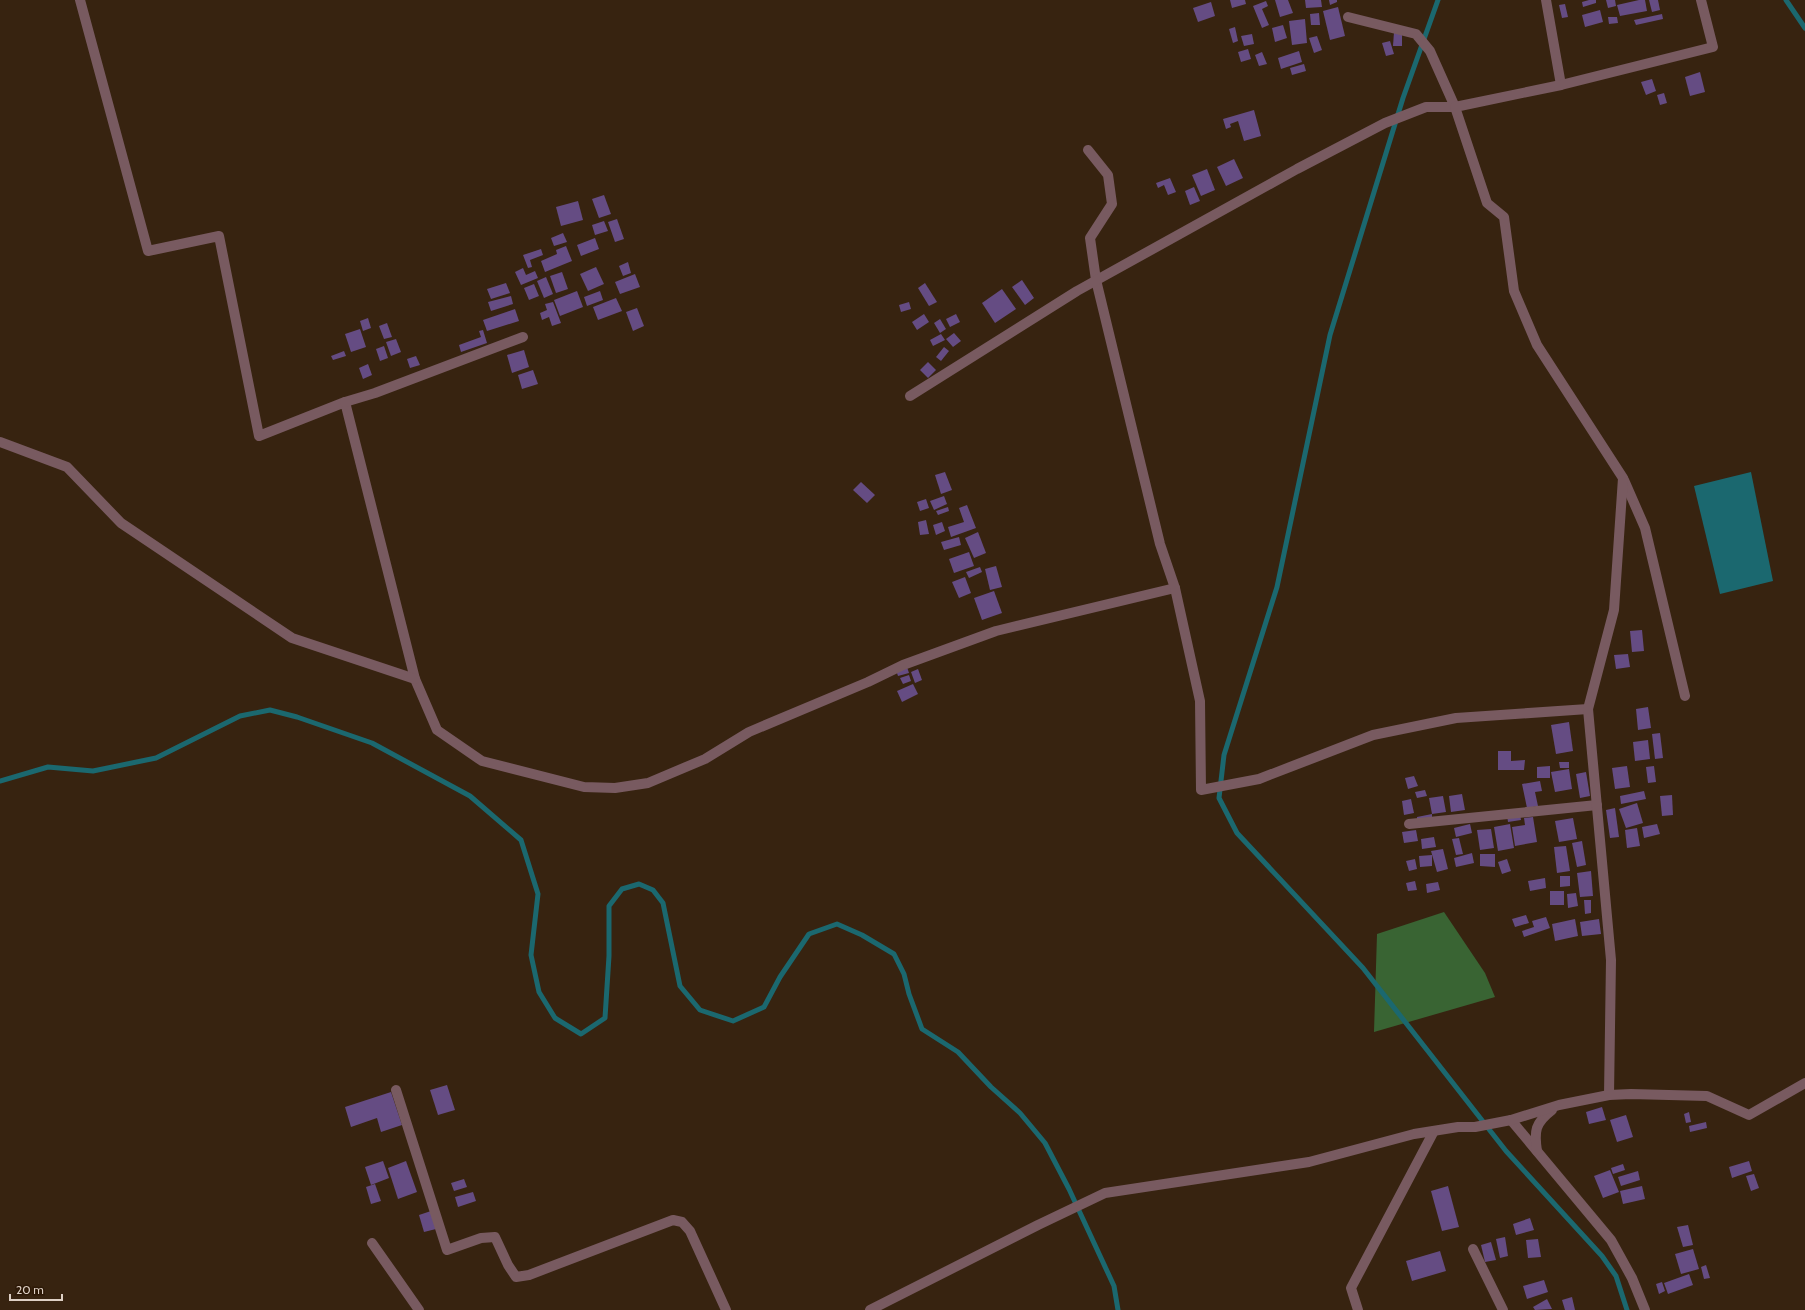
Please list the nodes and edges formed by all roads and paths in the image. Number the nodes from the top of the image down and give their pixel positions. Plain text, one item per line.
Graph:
1 (80, 0) edge
2 (1546, 0) edge
3 (1701, 0) edge
4 (1348, 17) dead end
5 (1560, 85) junction
6 (1455, 107) junction
7 (1088, 150) dead end
8 (1096, 280) junction
9 (523, 337) dead end
10 (910, 396) dead end
11 (345, 402) junction
12 (0, 442) edge
13 (1623, 478) junction
14 (1175, 588) junction
15 (415, 679) junction
16 (1685, 696) dead end
17 (1588, 709) junction
18 (1598, 805) junction
19 (1410, 824) dead end
20 (1805, 1083) edge
21 (396, 1090) dead end
22 (1609, 1095) junction
23 (1559, 1105) junction
24 (1507, 1121) junction
25 (1434, 1131) junction
26 (1537, 1152) junction
27 (372, 1243) dead end
28 (1473, 1249) dead end
29 (419, 1310) edge
30 (726, 1310) edge
31 (870, 1310) edge
32 (1358, 1310) edge
33 (1504, 1310) edge
34 (1645, 1310) edge

1 - 11 street
2 - 5 street
3 - 5 street
4 - 6 street
5 - 6 street
6 - 8 street
6 - 13 street
7 - 8 street
8 - 10 street
8 - 14 street
9 - 11 street
11 - 15 street
12 - 15 street
13 - 16 street
13 - 17 street
14 - 15 street
14 - 17 street
17 - 18 street
18 - 19 street
18 - 22 street
20 - 22 street
21 - 30 street
22 - 23 street
23 - 24 street
23 - 26 street
24 - 25 street
24 - 26 street
25 - 31 street
25 - 32 street
26 - 34 street
27 - 29 street
28 - 33 street

